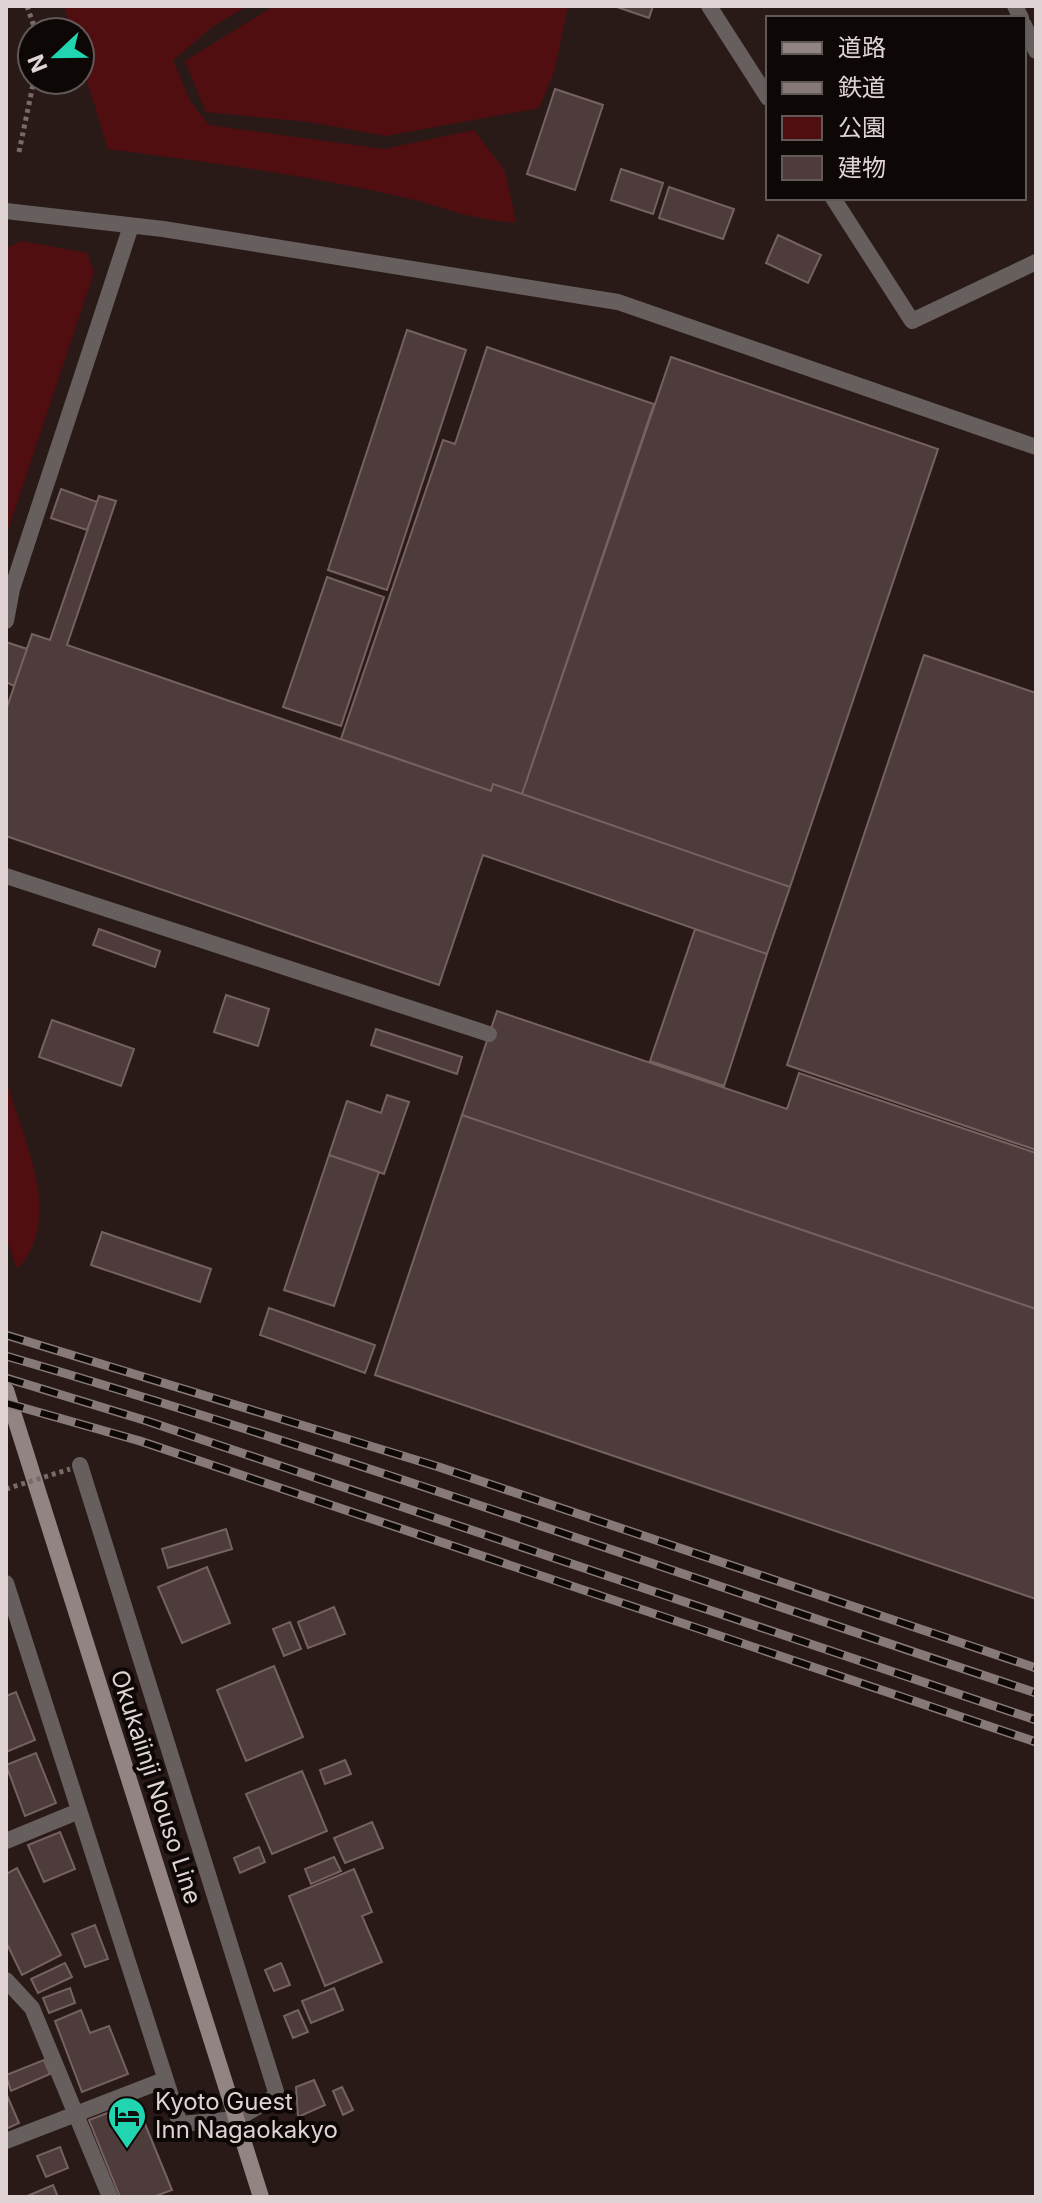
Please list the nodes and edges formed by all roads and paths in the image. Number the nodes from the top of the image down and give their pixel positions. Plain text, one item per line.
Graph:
1 (709, 6) edge
2 (1026, 29) edge
3 (1036, 51) edge
4 (766, 95) edge
5 (31, 96) edge
6 (19, 152) dead end
7 (834, 200) edge
8 (6, 211) edge
9 (131, 226) junction
10 (1036, 262) edge
11 (1036, 447) edge
12 (9, 590) edge
13 (6, 621) edge
14 (6, 876) edge
15 (489, 1034) dead end
16 (6, 1390) edge
17 (75, 1467) joint
18 (6, 1489) edge
19 (6, 1583) edge
20 (79, 1811) junction
21 (6, 1841) edge
22 (6, 1980) edge
23 (164, 2080) junction
24 (74, 2112) junction
25 (237, 2119) junction
26 (6, 2141) edge
27 (110, 2197) edge
28 (261, 2197) edge

1 - 4 street
2 - 3 street
5 - 6 path
7 - 10 street
8 - 9 street
9 - 11 street
9 - 12 street
12 - 13 street
14 - 15 street
16 - 25 main road, Okukaiinji Nouso Line
17 - 18 path, bridge
17 - 25 street
19 - 20 street
20 - 21 street
20 - 23 street
22 - 24 street
23 - 24 street
23 - 25 street
24 - 26 street
24 - 27 street
25 - 28 main road, Okukaiinji Nouso Line

